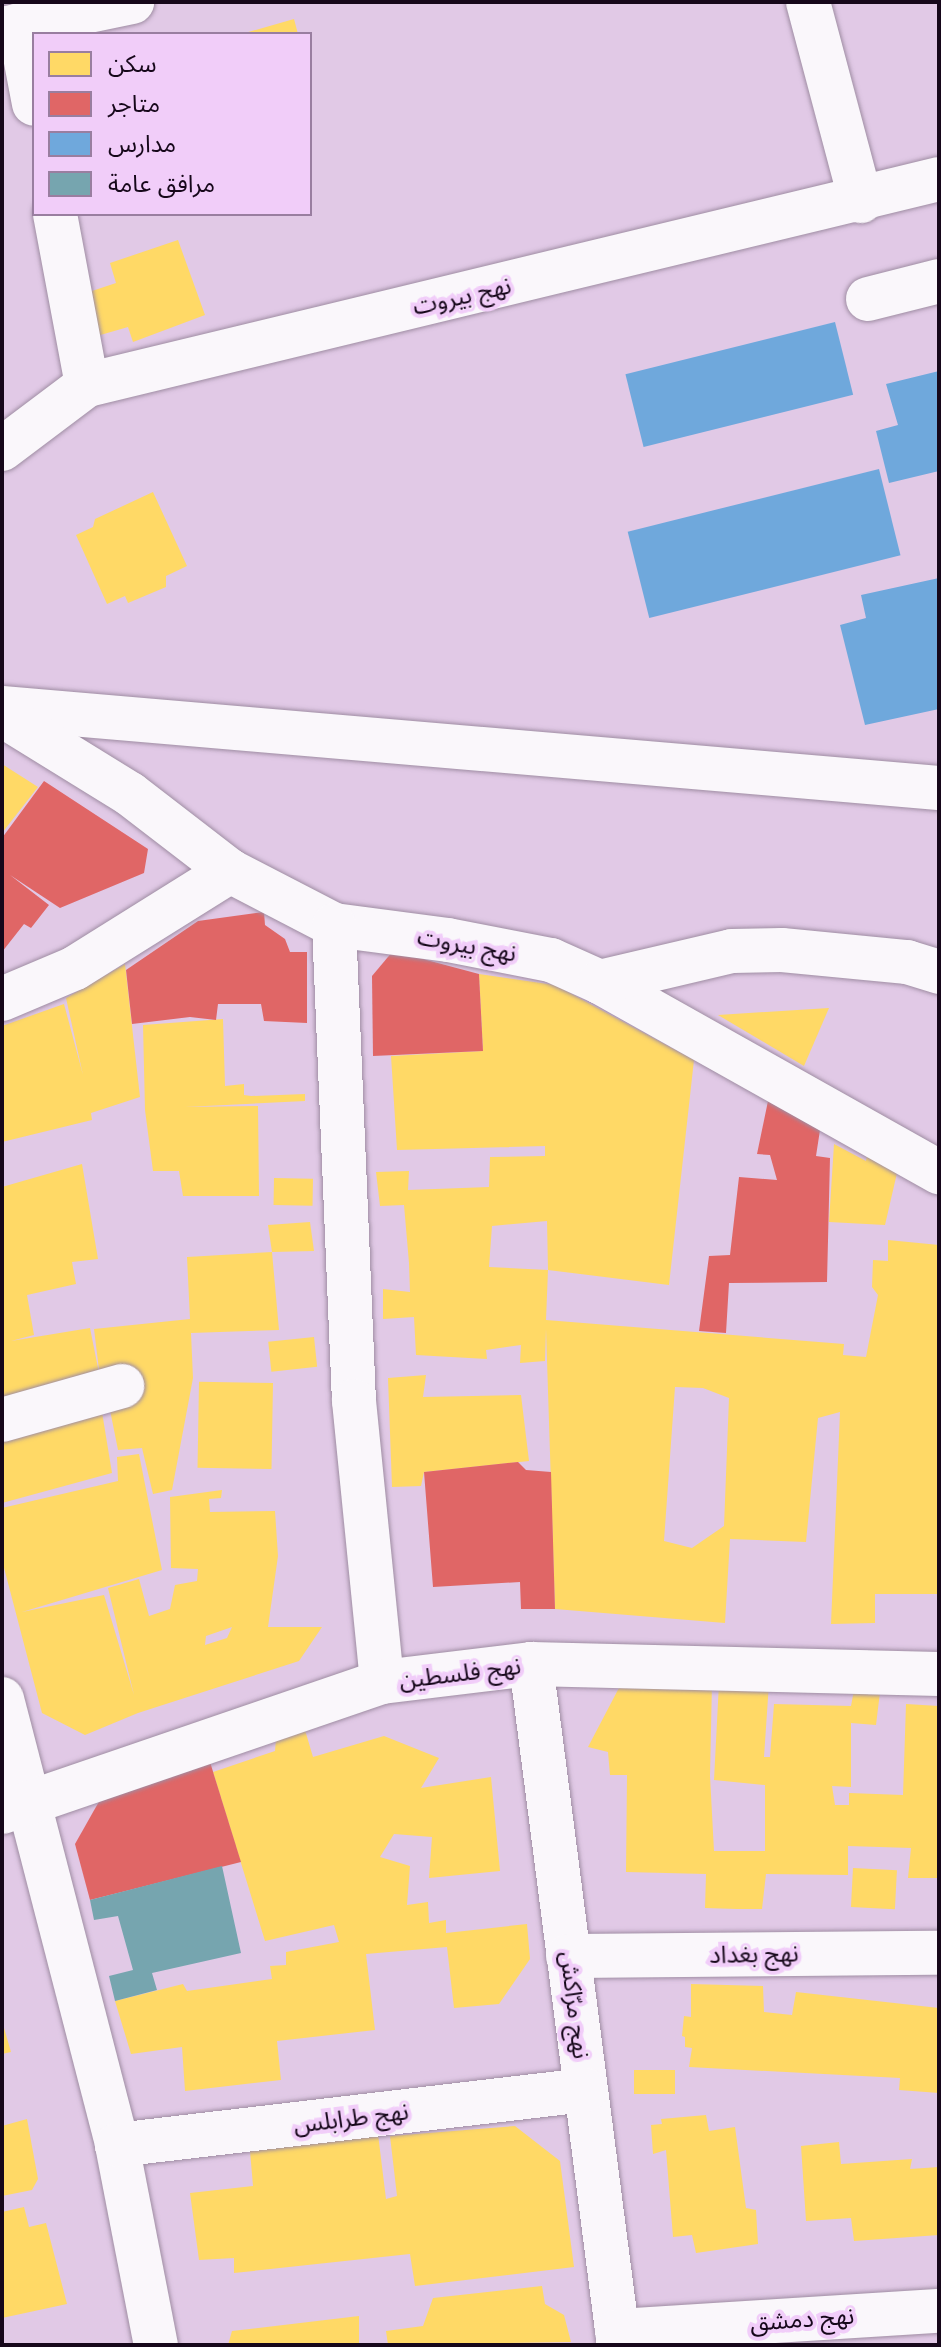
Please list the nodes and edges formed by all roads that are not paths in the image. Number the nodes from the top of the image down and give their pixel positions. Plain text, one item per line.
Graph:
1 (132, 2) edge
2 (808, 2) edge
3 (11, 27) edge
4 (32, 97) edge
5 (939, 179) edge
6 (861, 201) junction
7 (55, 216) edge
8 (939, 281) edge
9 (868, 299) dead end
10 (87, 385) junction
11 (2, 449) edge
12 (2, 708) edge
13 (2, 715) edge
14 (939, 788) edge
15 (230, 871) junction
16 (334, 925) junction
17 (939, 972) edge
18 (600, 982) junction
19 (2, 999) edge
20 (939, 1172) edge
21 (122, 1386) dead end
22 (2, 1420) edge
23 (531, 1664) junction
24 (939, 1674) edge
25 (382, 1682) junction
26 (2, 1699) edge
27 (17, 1808) edge
28 (939, 1953) edge
29 (568, 1956) junction
30 (586, 2090) junction
31 (117, 2145) junction
32 (939, 2311) edge
33 (618, 2338) edge
34 (156, 2345) edge

1 - 3 street
2 - 6 street
3 - 4 street
5 - 6 street, نهج بيروت
6 - 10 street, نهج بيروت
7 - 10 street
8 - 9 street
10 - 11 street, نهج بيروت
12 - 14 street
13 - 15 street, نهج بيروت
15 - 16 street, نهج بيروت
15 - 19 street
16 - 18 street, نهج بيروت
16 - 25 street
17 - 18 street
18 - 20 street, نهج بيروت
21 - 22 street
23 - 24 street, نهج فلسطين
23 - 25 street, نهج فلسطين
23 - 29 street, نهج مرّاكش
25 - 27 street, نهج فلسطين
26 - 27 street
27 - 31 street
28 - 29 street, نهج بغداد
29 - 30 street, نهج مرّاكش
30 - 31 street, نهج طرابلس
30 - 33 street, نهج مرّاكش
31 - 34 street
32 - 33 street, نهج دمشق

